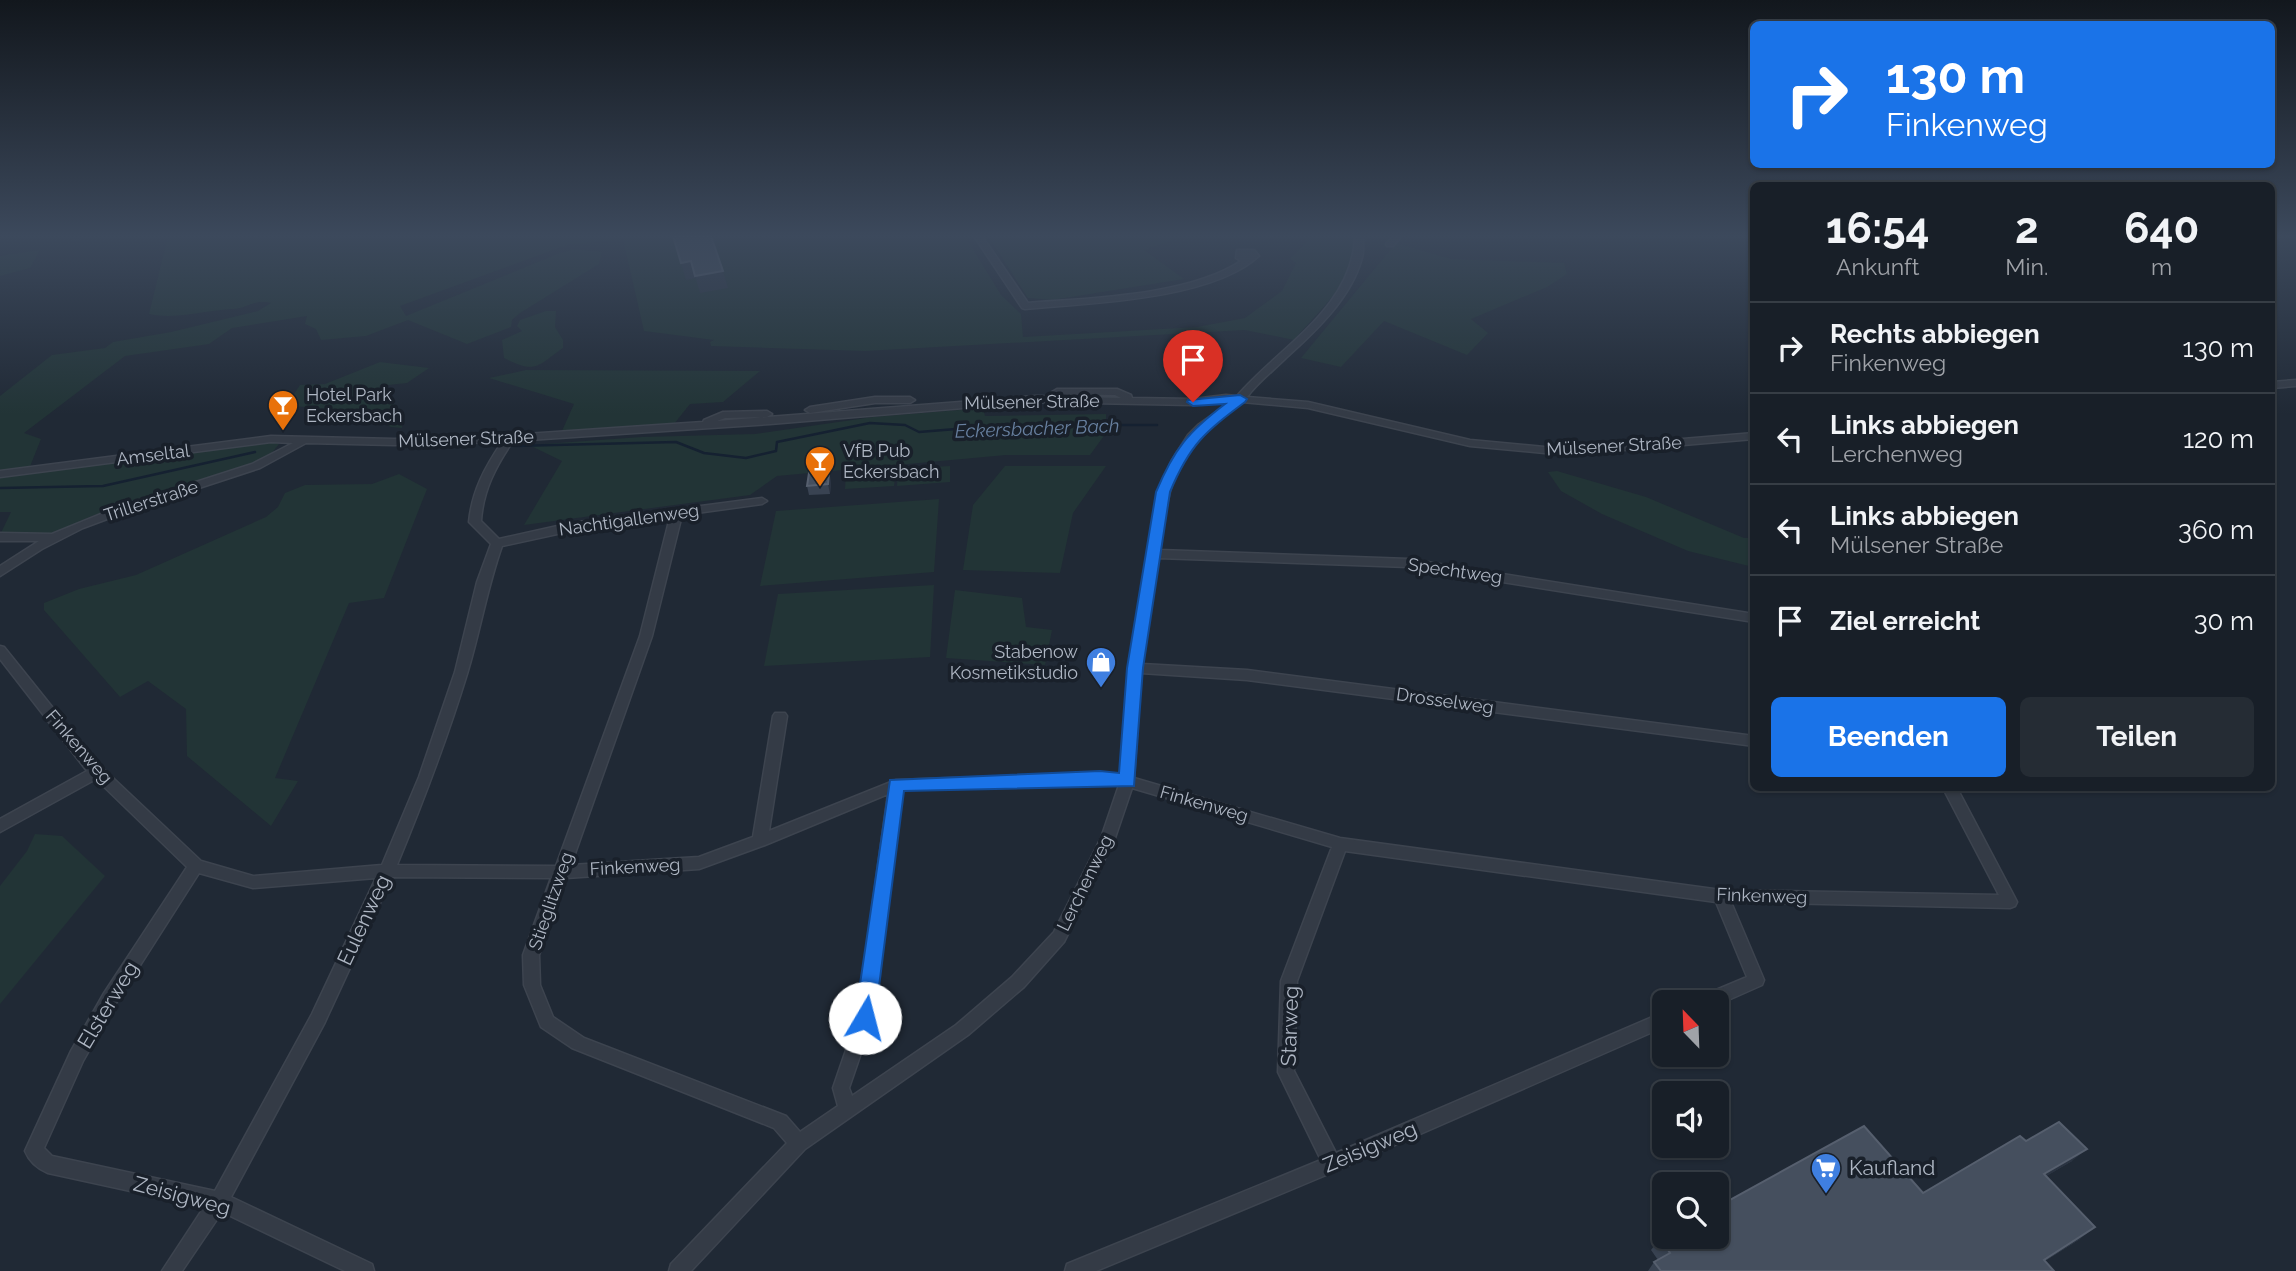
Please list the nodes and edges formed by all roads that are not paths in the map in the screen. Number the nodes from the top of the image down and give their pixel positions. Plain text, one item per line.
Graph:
1 (1018, 295) edge
2 (1112, 295) edge
3 (1337, 295) edge
4 (2296, 383) edge
5 (2275, 386) edge
6 (1240, 399) junction
7 (690, 418) dead end
8 (708, 422) junction
9 (1750, 436) edge
10 (306, 438) junction
11 (510, 438) junction
12 (0, 474) edge
13 (762, 501) dead end
14 (677, 512) junction
15 (0, 537) edge
16 (54, 537) junction
17 (497, 543) junction
18 (1154, 554) junction
19 (0, 572) edge
20 (1750, 617) edge
21 (0, 650) edge
22 (1135, 668) junction
23 (780, 716) dead end
24 (1750, 740) edge
25 (97, 772) junction
26 (1127, 781) junction
27 (896, 785) junction
28 (1952, 791) edge
29 (0, 826) edge
30 (761, 841) junction
31 (1340, 844) junction
32 (196, 866) junction
33 (387, 872) junction
34 (560, 872) junction
35 (1721, 896) junction
36 (1729, 991) edge
37 (1652, 1025) edge
38 (848, 1109) junction
39 (799, 1143) junction
40 (34, 1151) joint
41 (1332, 1164) junction
42 (219, 1201) junction
43 (171, 1271) edge
44 (365, 1271) edge
45 (678, 1271) edge
46 (1074, 1271) edge

1 - 2 street
3 - 6 street, Lerchenweg
4 - 5 street
6 - 8 street, Mülsener Straße
6 - 9 street, Mülsener Straße
6 - 18 street, Lerchenweg
7 - 8 street
8 - 11 street, Mülsener Straße
10 - 11 street, Mülsener Straße
10 - 12 street, Amseltal
10 - 16 street, Trillerstraße
11 - 17 street
13 - 14 street, Nachtigallenweg
14 - 17 street, Nachtigallenweg
14 - 34 street, Stieglitzweg
15 - 16 street
16 - 19 street, Trillerstraße
17 - 33 street, Eulenweg
18 - 20 street, Spechtweg
18 - 22 street, Lerchenweg
21 - 25 street, Finkenweg
22 - 24 street, Drosselweg
22 - 26 street, Lerchenweg
23 - 30 street
25 - 29 street
25 - 32 street, Finkenweg
26 - 27 street, Finkenweg
26 - 31 street, Finkenweg
26 - 38 street, Lerchenweg
27 - 30 street, Finkenweg
27 - 38 street
28 - 35 street, Finkenweg
30 - 34 street, Finkenweg
31 - 35 street, Finkenweg
31 - 41 street, Starweg
32 - 33 street, Finkenweg
32 - 40 street, Elsterweg
33 - 34 street, Finkenweg
33 - 42 street, Eulenweg
34 - 39 street, Stieglitzweg
35 - 36 street
37 - 41 street, Zeisigweg
38 - 39 street, Lerchenweg
39 - 45 street, Lerchenweg
40 - 42 street, Zeisigweg
41 - 46 street, Zeisigweg
42 - 43 street, Eulenweg
42 - 44 street, Zeisigweg

